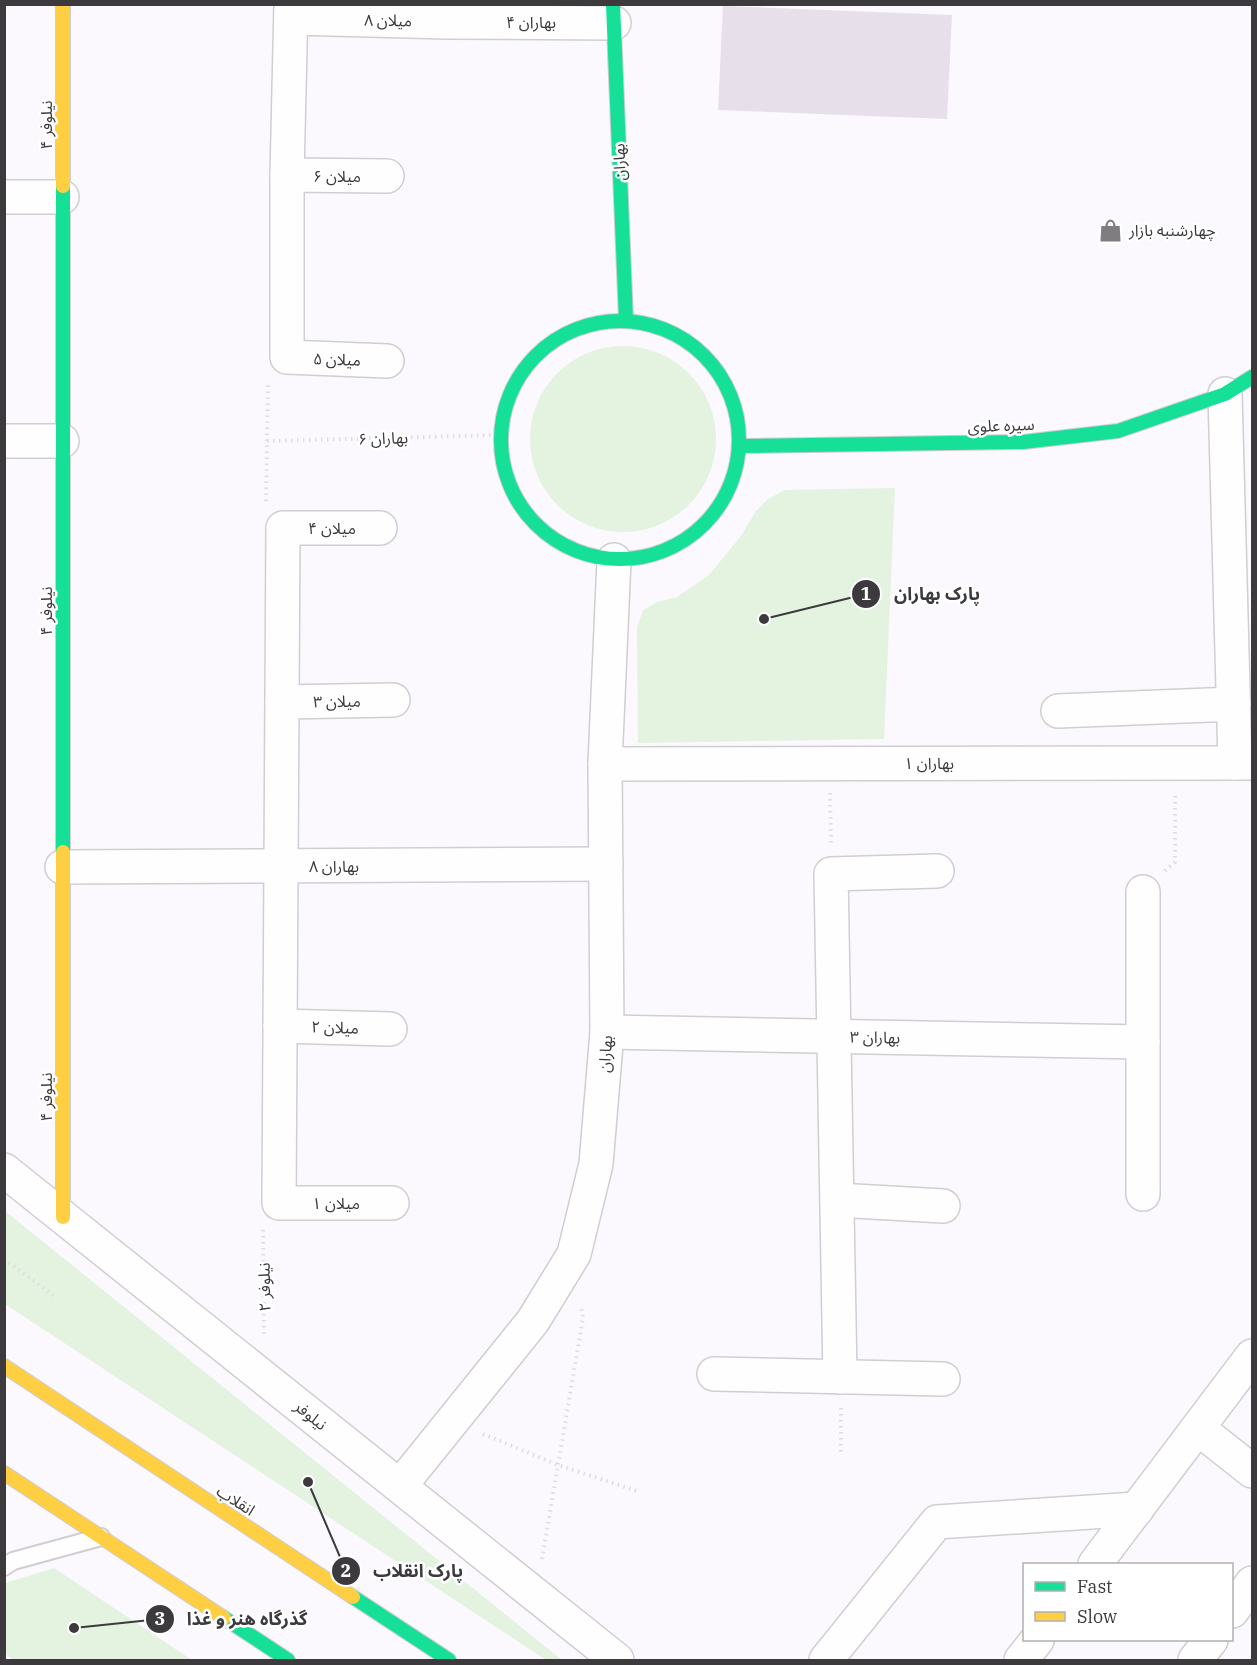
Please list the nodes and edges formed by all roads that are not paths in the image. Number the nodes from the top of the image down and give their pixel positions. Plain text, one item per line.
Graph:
1 (63, 4) edge
2 (291, 11) edge
3 (613, 14) edge
4 (448, 22) joint
5 (287, 176) junction
6 (387, 176) dead end
7 (4, 197) edge
8 (62, 197) junction
9 (626, 320) junction
10 (387, 361) dead end
11 (1252, 377) edge
12 (1225, 394) junction
13 (4, 441) edge
14 (62, 441) junction
15 (740, 446) junction
16 (380, 528) dead end
17 (614, 560) junction
18 (1242, 641) edge
19 (393, 700) dead end
20 (282, 702) junction
21 (1234, 704) junction
22 (1058, 711) dead end
23 (1244, 763) edge
24 (604, 764) junction
25 (606, 864) junction
26 (281, 866) junction
27 (62, 867) junction
28 (937, 871) dead end
29 (1143, 892) road end
30 (280, 1026) junction
31 (390, 1029) dead end
32 (607, 1032) junction
33 (834, 1036) junction
34 (1143, 1042) junction
35 (4, 1170) edge
36 (1143, 1194) dead end
37 (837, 1200) junction
38 (392, 1203) dead end
39 (943, 1206) dead end
40 (63, 1217) junction
41 (1252, 1356) edge
42 (4, 1366) edge
43 (714, 1374) dead end
44 (840, 1377) junction
45 (943, 1379) dead end
46 (1199, 1429) junction
47 (1252, 1471) edge
48 (4, 1473) edge
49 (400, 1486) junction
50 (1137, 1509) junction
51 (101, 1537) junction
52 (1096, 1563) edge
53 (4, 1567) edge
54 (1252, 1583) edge
55 (1233, 1610) edge
56 (1036, 1641) edge
57 (1210, 1641) edge
58 (288, 1660) edge
59 (449, 1660) edge
60 (617, 1660) edge
61 (826, 1660) edge
62 (1021, 1660) edge
63 (1195, 1660) edge

1 - 8 street, نیلوفر ۴
2 - 4 street, میلان ۸
2 - 5 street
3 - 4 street, بهاران ۴
3 - 9 street, بهاران
5 - 6 street, میلان ۶
5 - 10 street, میلان ۵
7 - 8 street
8 - 14 street, نیلوفر ۴
9 - 15 street
9 - 17 street
11 - 12 street, سیره علوی
12 - 15 street, سیره علوی
12 - 18 street
13 - 14 street
14 - 27 street, نیلوفر ۴
15 - 17 street
16 - 20 street, میلان ۴
17 - 24 street, بهاران
18 - 21 street
19 - 20 street, میلان ۳
20 - 26 street
21 - 22 street
21 - 23 street
23 - 24 street, بهاران ۱
24 - 25 street, بهاران
25 - 26 street, بهاران ۸
25 - 32 street, بهاران
26 - 27 street, بهاران ۸
26 - 30 street
27 - 40 street, نیلوفر ۴
28 - 33 street
29 - 34 street
30 - 31 street, میلان ۲
30 - 38 street, میلان ۱
32 - 33 street, بهاران ۳
32 - 49 street, بهاران
33 - 34 street, بهاران ۳
33 - 37 street
34 - 36 street
35 - 40 street, نیلوفر
37 - 39 street
37 - 44 street
40 - 49 street, نیلوفر
41 - 46 street
42 - 59 street, انقلاب
43 - 44 street
44 - 45 street
46 - 47 street
46 - 50 street
48 - 51 street
49 - 60 street, نیلوفر
50 - 52 street
50 - 61 street
51 - 53 lane
51 - 58 street
54 - 55 street
56 - 62 street
57 - 63 street

